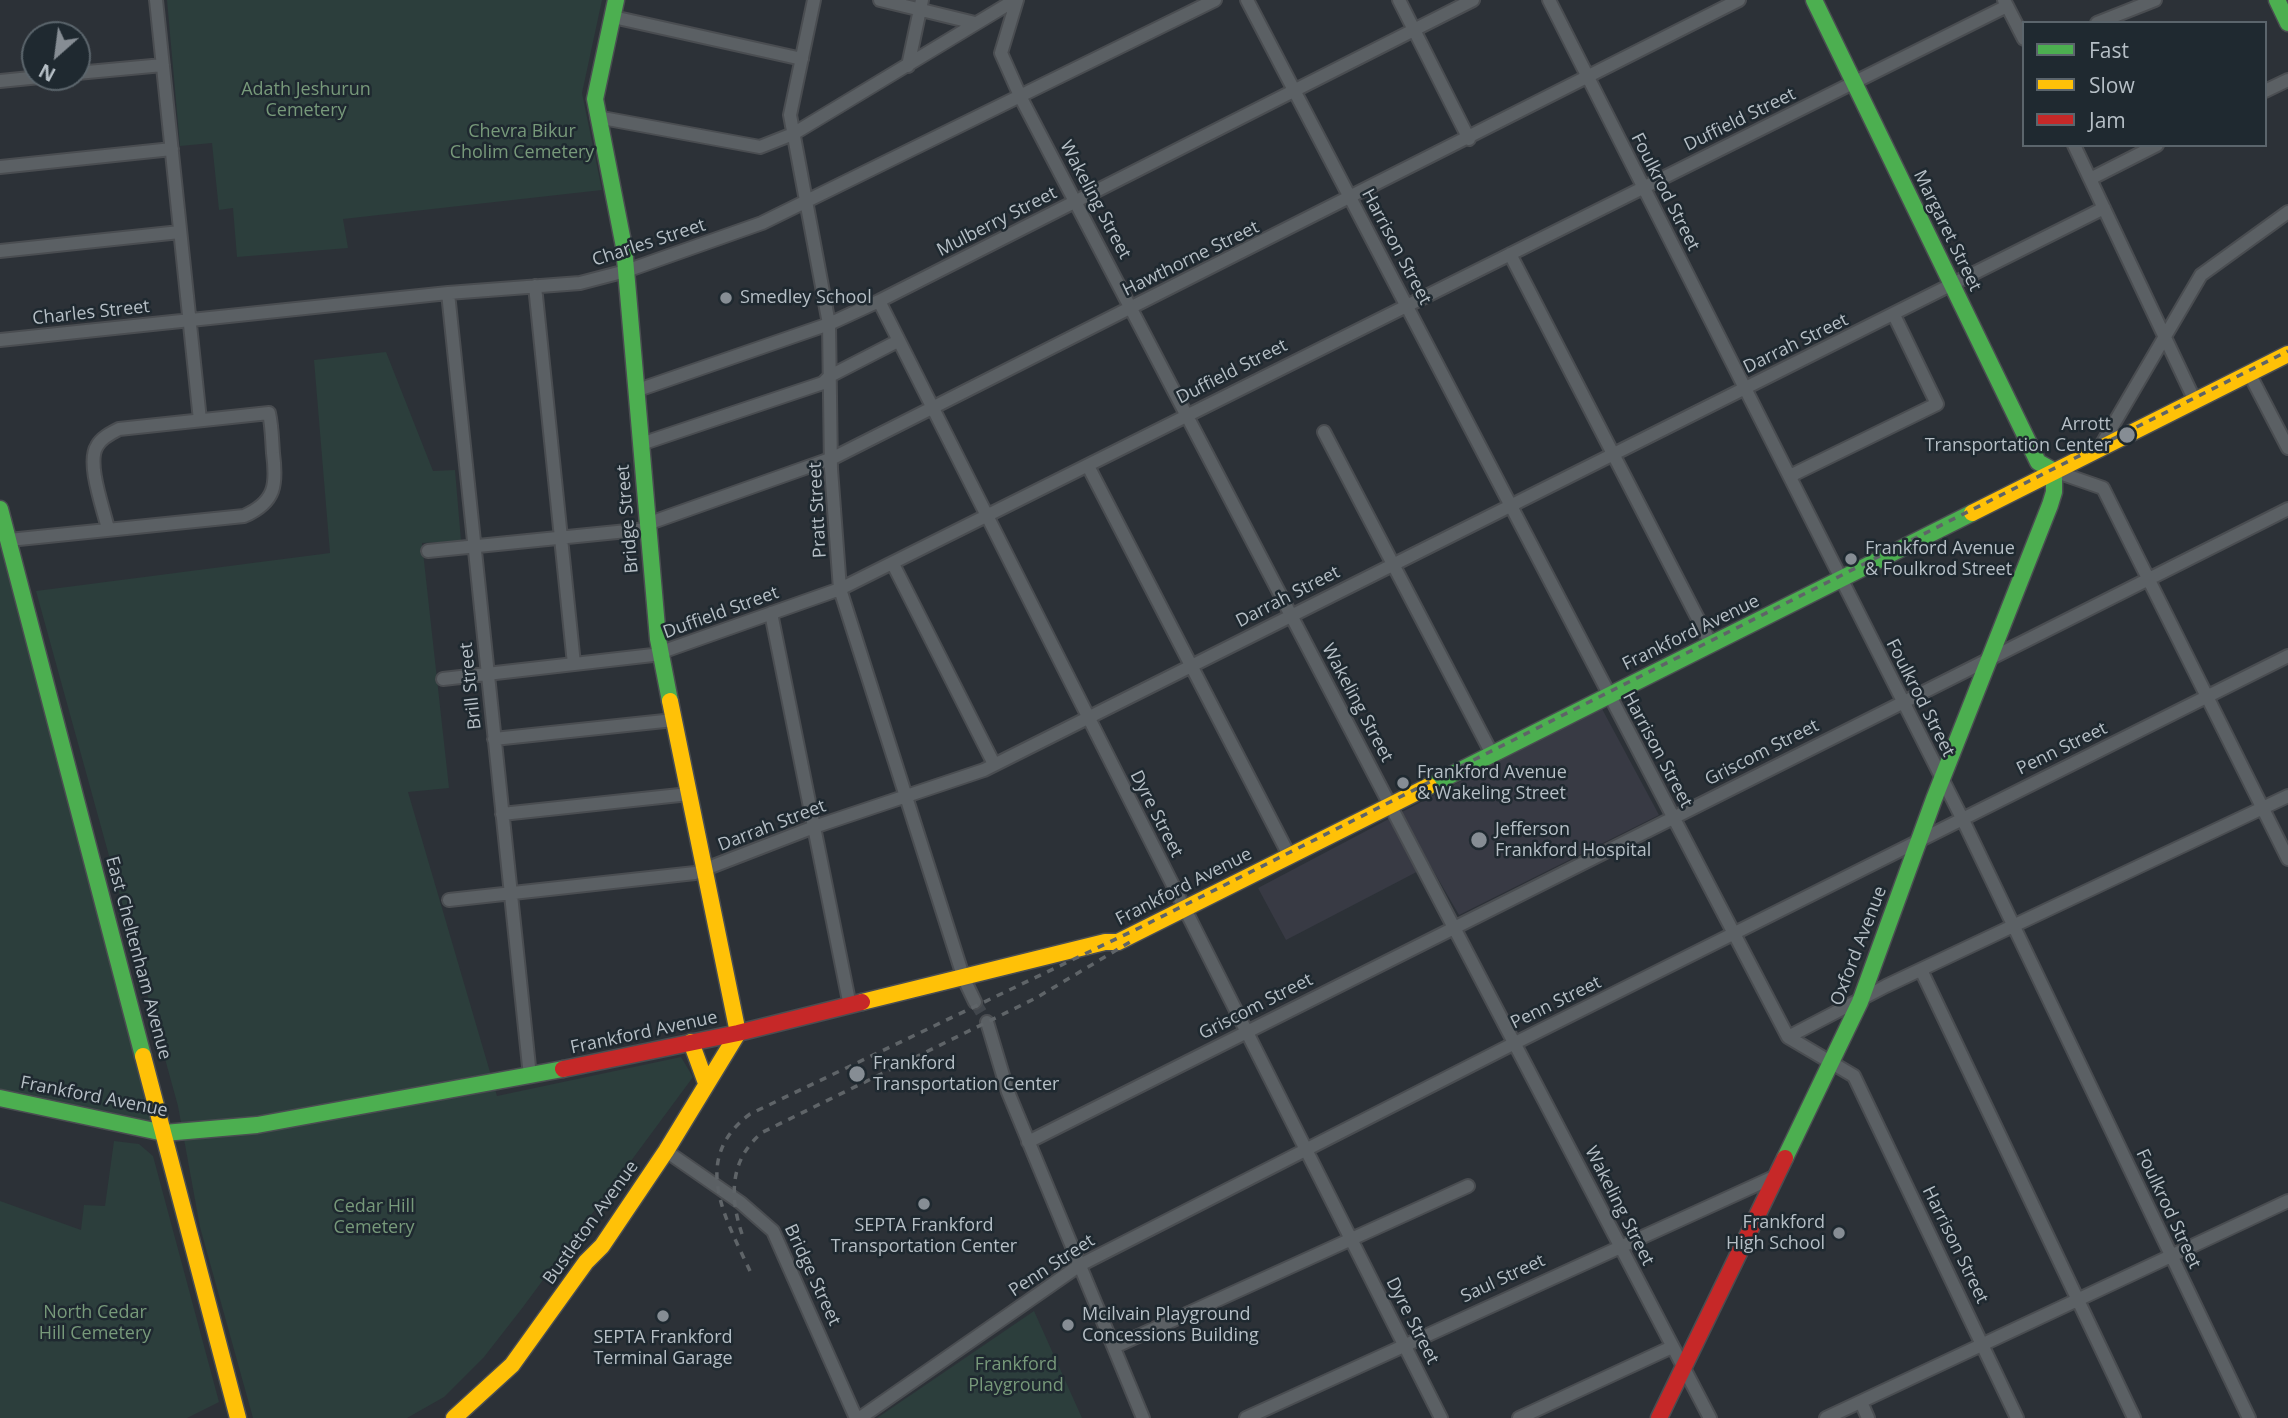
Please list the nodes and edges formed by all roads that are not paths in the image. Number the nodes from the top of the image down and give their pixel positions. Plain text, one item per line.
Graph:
1 (156, 0) edge
2 (616, 0) edge
3 (814, 0) edge
4 (880, 0) edge
5 (1016, 0) edge
6 (1215, 0) edge
7 (1247, 0) edge
8 (1399, 0) edge
9 (1473, 0) edge
10 (1549, 0) edge
11 (1740, 0) edge
12 (1814, 0) edge
13 (2277, 0) edge
14 (2147, 1) edge
15 (2005, 3) edge
16 (921, 4) edge
17 (613, 17) junction
18 (2102, 21) edge
19 (975, 23) junction
20 (2288, 23) edge
21 (1414, 30) junction
22 (2022, 35) edge
23 (802, 59) junction
24 (163, 65) junction
25 (908, 66) junction
26 (91, 72) edge
27 (1587, 78) junction
28 (21, 79) edge
29 (2288, 80) edge
30 (0, 81) edge
31 (1854, 83) junction
32 (2267, 90) edge
33 (1295, 92) junction
34 (1021, 98) junction
35 (597, 117) junction
36 (793, 134) junction
37 (1469, 139) junction
38 (2075, 147) edge
39 (2153, 147) edge
40 (172, 149) junction
41 (0, 167) edge
42 (2090, 179) junction
43 (1643, 187) junction
44 (1351, 199) junction
45 (1076, 201) junction
46 (805, 203) junction
47 (2104, 208) junction
48 (2288, 212) edge
49 (180, 232) junction
50 (0, 251) edge
51 (1510, 254) junction
52 (626, 271) junction
53 (1952, 285) junction
54 (536, 286) junction
55 (448, 293) junction
56 (879, 301) junction
57 (1407, 304) junction
58 (1131, 308) junction
59 (1894, 315) junction
60 (190, 320) junction
61 (830, 324) junction
62 (2165, 337) junction
63 (0, 340) edge
64 (898, 341) junction
65 (2288, 354) edge
66 (2249, 373) junction
67 (830, 376) junction
68 (638, 390) junction
69 (1743, 390) junction
70 (2195, 401) junction
71 (932, 408) junction
72 (1185, 415) junction
73 (200, 420) junction
74 (1324, 432) dead end
75 (641, 444) junction
76 (2099, 449) junction
77 (2288, 449) edge
78 (1614, 454) junction
79 (833, 458) junction
80 (1088, 466) junction
81 (2054, 471) junction
82 (1790, 476) junction
83 (1510, 506) junction
84 (0, 509) edge
85 (2288, 509) edge
86 (987, 517) junction
87 (647, 526) junction
88 (108, 529) junction
89 (560, 536) junction
90 (9, 540) junction
91 (474, 545) junction
92 (428, 551) dead end
93 (893, 564) junction
94 (1392, 564) junction
95 (2149, 579) junction
96 (1840, 580) junction
97 (840, 589) junction
98 (771, 613) junction
99 (1291, 615) junction
100 (1711, 644) junction
101 (661, 653) junction
102 (2288, 656) edge
103 (1992, 657) junction
104 (573, 664) junction
105 (1192, 665) junction
106 (487, 673) junction
107 (443, 679) dead end
108 (1608, 695) junction
109 (2207, 697) junction
110 (1902, 702) junction
111 (1088, 718) junction
112 (674, 720) junction
113 (494, 739) junction
114 (1492, 754) junction
115 (994, 764) junction
116 (1942, 780) junction
117 (689, 794) junction
118 (2288, 796) edge
119 (906, 797) junction
120 (1390, 805) junction
121 (2263, 808) junction
122 (502, 814) junction
123 (1673, 817) junction
124 (1962, 818) junction
125 (814, 827) junction
126 (1918, 842) junction
127 (1289, 855) junction
128 (2288, 859) edge
129 (704, 870) junction
130 (509, 892) junction
131 (449, 900) dead end
132 (1185, 908) junction
133 (1455, 927) junction
134 (2015, 927) junction
135 (1734, 934) junction
136 (1922, 972) junction
137 (964, 979) junction
138 (975, 1002) tunnel mouth
139 (1860, 1002) junction
140 (850, 1006) junction
141 (987, 1022) tunnel mouth
142 (1247, 1031) junction
143 (738, 1033) junction
144 (1788, 1037) junction
145 (691, 1042) junction
146 (1514, 1044) junction
147 (1832, 1063) junction
148 (530, 1076) junction
149 (706, 1083) junction
150 (0, 1098) edge
151 (164, 1133) junction
152 (1028, 1142) junction
153 (1306, 1148) junction
154 (666, 1151) junction
155 (1776, 1176) junction
156 (1468, 1186) dead end
157 (2288, 1201) edge
158 (1351, 1237) junction
159 (1619, 1244) junction
160 (2170, 1254) junction
161 (1080, 1265) junction
162 (2078, 1298) junction
163 (1404, 1345) junction
164 (1983, 1345) junction
165 (1114, 1346) junction
166 (1672, 1347) junction
167 (1684, 1369) junction
168 (1861, 1402) junction
169 (238, 1418) edge
170 (454, 1418) edge
171 (858, 1418) edge
172 (1143, 1418) edge
173 (1246, 1418) edge
174 (1441, 1418) edge
175 (1519, 1418) edge
176 (1659, 1418) edge
177 (1710, 1418) edge
178 (1826, 1418) edge
179 (1868, 1418) edge
180 (2017, 1418) edge
181 (2134, 1418) edge
182 (2249, 1418) edge

1 - 24 street
2 - 17 main road, Bridge Street
3 - 23 street, Pratt Street
4 - 16 street
5 - 19 street
5 - 34 street, Wakeling Street
6 - 34 street, Charles Street
7 - 33 street, Harrison Street
8 - 21 street
9 - 21 street, Mulberry Street
10 - 27 street, Foulkrod Street
11 - 27 street, Hawthorne Street
12 - 31 main road, Margaret Street
13 - 20 main road
14 - 18 street
15 - 22 street
15 - 31 street, Duffield Street
16 - 19 street
16 - 25 street
17 - 23 street
17 - 35 main road, Bridge Street
19 - 25 street
21 - 33 street, Mulberry Street
21 - 37 street
23 - 36 street, Pratt Street
24 - 26 street
24 - 40 street
25 - 36 street
27 - 37 street, Hawthorne Street
27 - 43 street, Foulkrod Street
28 - 30 street
29 - 32 street
31 - 43 street, Duffield Street
31 - 53 main road, Margaret Street
33 - 44 street, Harrison Street
33 - 45 street, Mulberry Street
34 - 45 street, Wakeling Street
34 - 46 street, Charles Street
35 - 36 street
35 - 52 main road, Bridge Street
36 - 46 street, Pratt Street
37 - 44 street, Hawthorne Street
38 - 42 street
39 - 42 street
40 - 41 street
40 - 49 street
42 - 47 street
43 - 51 street, Duffield Street
43 - 69 street, Foulkrod Street
44 - 57 street, Harrison Street
44 - 58 street, Hawthorne Street
45 - 56 street, Mulberry Street
45 - 58 street, Wakeling Street
46 - 52 street, Charles Street
46 - 61 street, Pratt Street
47 - 53 street, Darrah Street
47 - 62 street
48 - 62 street
49 - 50 street
49 - 60 street
51 - 57 street, Duffield Street
51 - 78 street
52 - 54 street, Charles Street
52 - 68 main road, Bridge Street
53 - 59 street, Darrah Street
53 - 81 main road, Margaret Street
54 - 55 street, Charles Street
54 - 89 street
55 - 60 street, Charles Street
55 - 91 street, Brill Street
56 - 61 street, Mulberry Street
56 - 64 street, Dyre Street
57 - 72 street, Duffield Street
57 - 83 street, Harrison Street
58 - 71 street, Hawthorne Street
58 - 72 street, Wakeling Street
59 - 69 street, Darrah Street
59 - 82 street
60 - 63 street, Charles Street
60 - 73 street
61 - 67 street, Pratt Street
61 - 68 street, Mulberry Street
62 - 70 street
62 - 76 street
64 - 67 street
64 - 71 street, Dyre Street
65 - 66 main road, Frankford Avenue
66 - 70 main road, Frankford Avenue
66 - 77 street
67 - 75 street
67 - 79 street, Pratt Street
68 - 75 main road, Bridge Street
69 - 78 street, Darrah Street
69 - 82 street, Foulkrod Street
70 - 76 main road, Frankford Avenue
71 - 79 street, Hawthorne Street
71 - 86 street, Dyre Street
72 - 80 street, Duffield Street
72 - 99 street, Wakeling Street
73 - 88 street
73 - 88 street
74 - 94 street
75 - 87 main road, Bridge Street
76 - 81 main road, Frankford Avenue
78 - 83 street, Darrah Street
78 - 100 street
79 - 87 street, Hawthorne Street
79 - 97 street, Pratt Street
80 - 86 street, Duffield Street
80 - 105 street
81 - 95 street
81 - 96 main road, Frankford Avenue
81 - 103 main road, Oxford Avenue
82 - 96 street, Foulkrod Street
83 - 94 street, Darrah Street
83 - 108 street, Harrison Street
84 - 90 main road, East Cheltenham Avenue
85 - 95 street, Griscom Street
86 - 93 street, Duffield Street
86 - 111 street, Dyre Street
87 - 89 street, Hawthorne Street
87 - 101 main road, Bridge Street
88 - 90 street
89 - 91 street, Hawthorne Street
89 - 104 street
90 - 151 main road, East Cheltenham Avenue
91 - 92 street, Hawthorne Street
91 - 106 street, Brill Street
93 - 97 street, Duffield Street
93 - 115 street
94 - 99 street, Darrah Street
94 - 114 street
95 - 103 street, Griscom Street
95 - 109 street
96 - 100 main road, Frankford Avenue
96 - 110 street, Foulkrod Street
97 - 98 street, Duffield Street
97 - 119 street, Pratt Street
98 - 101 street, Duffield Street
98 - 125 street
99 - 105 street, Darrah Street
99 - 120 street, Wakeling Street
100 - 108 main road, Frankford Avenue
101 - 104 street, Duffield Street
101 - 112 main road, Bridge Street
102 - 109 street, Penn Street
103 - 110 street, Griscom Street
103 - 116 main road, Oxford Avenue
104 - 106 street, Duffield Street
105 - 111 street, Darrah Street
105 - 127 street
106 - 107 street, Duffield Street
106 - 113 street, Brill Street
108 - 114 main road, Frankford Avenue
108 - 123 street, Harrison Street
109 - 121 street
109 - 124 street, Penn Street
110 - 116 street, Foulkrod Street
110 - 123 street, Griscom Street
111 - 115 street, Darrah Street
111 - 132 street, Dyre Street
112 - 113 street
112 - 117 main road, Bridge Street
113 - 122 street, Brill Street
114 - 120 main road, Frankford Avenue
115 - 119 street, Darrah Street
116 - 124 street, Foulkrod Street
116 - 126 main road, Oxford Avenue
117 - 122 street
117 - 129 main road, Bridge Street
118 - 121 street
119 - 125 street, Darrah Street
119 - 137 street, Pratt Street
120 - 127 main road, Frankford Avenue
120 - 133 street, Wakeling Street
121 - 128 street
121 - 134 street
122 - 130 street, Brill Street
123 - 133 street, Griscom Street
123 - 135 street, Harrison Street
124 - 126 street, Penn Street
124 - 134 street, Foulkrod Street
125 - 129 street, Darrah Street
125 - 140 street
126 - 135 street, Penn Street
126 - 139 main road, Oxford Avenue
127 - 132 main road, Frankford Avenue
129 - 130 street, Darrah Street
129 - 143 main road, Bridge Street
130 - 131 street, Darrah Street
130 - 148 street, Brill Street
132 - 137 main road, Frankford Avenue
132 - 142 street, Dyre Street
133 - 142 street, Griscom Street
133 - 146 street, Wakeling Street
134 - 136 street
134 - 160 street, Foulkrod Street
135 - 144 street, Harrison Street
135 - 146 street, Penn Street
136 - 139 street
136 - 162 street
137 - 138 street, Pratt Street
137 - 140 main road, Frankford Avenue
139 - 144 street
139 - 147 main road, Oxford Avenue
140 - 143 main road, Frankford Avenue
141 - 152 street
142 - 152 street, Griscom Street
142 - 153 street, Dyre Street
143 - 145 main road, Frankford Avenue
143 - 149 main road, Bustleton Avenue
144 - 147 street, Harrison Street
145 - 148 main road, Frankford Avenue
145 - 149 main road
146 - 153 street, Penn Street
146 - 159 street, Wakeling Street
147 - 155 main road, Oxford Avenue
147 - 164 street, Harrison Street
148 - 151 main road, Frankford Avenue
149 - 154 main road, Bustleton Avenue
150 - 151 main road, Frankford Avenue
151 - 169 main road, East Cheltenham Avenue
152 - 161 street
153 - 158 street, Dyre Street
153 - 161 street, Penn Street
154 - 170 main road, Bustleton Avenue
154 - 171 street, Bridge Street
155 - 159 street, Saul Street
155 - 167 main road, Oxford Avenue
156 - 158 street
157 - 160 street
158 - 163 street, Dyre Street
158 - 165 street
159 - 163 street, Saul Street
159 - 166 street, Wakeling Street
160 - 162 street
160 - 182 street, Foulkrod Street
161 - 165 street
161 - 171 street, Penn Street
162 - 164 street
162 - 181 street
163 - 173 street, Saul Street
163 - 174 street, Dyre Street
164 - 168 street
164 - 180 street, Harrison Street
165 - 172 street
166 - 167 street, Wakeling Street
166 - 175 street
167 - 176 main road, Oxford Avenue
167 - 177 street, Wakeling Street
168 - 178 street
168 - 179 street

